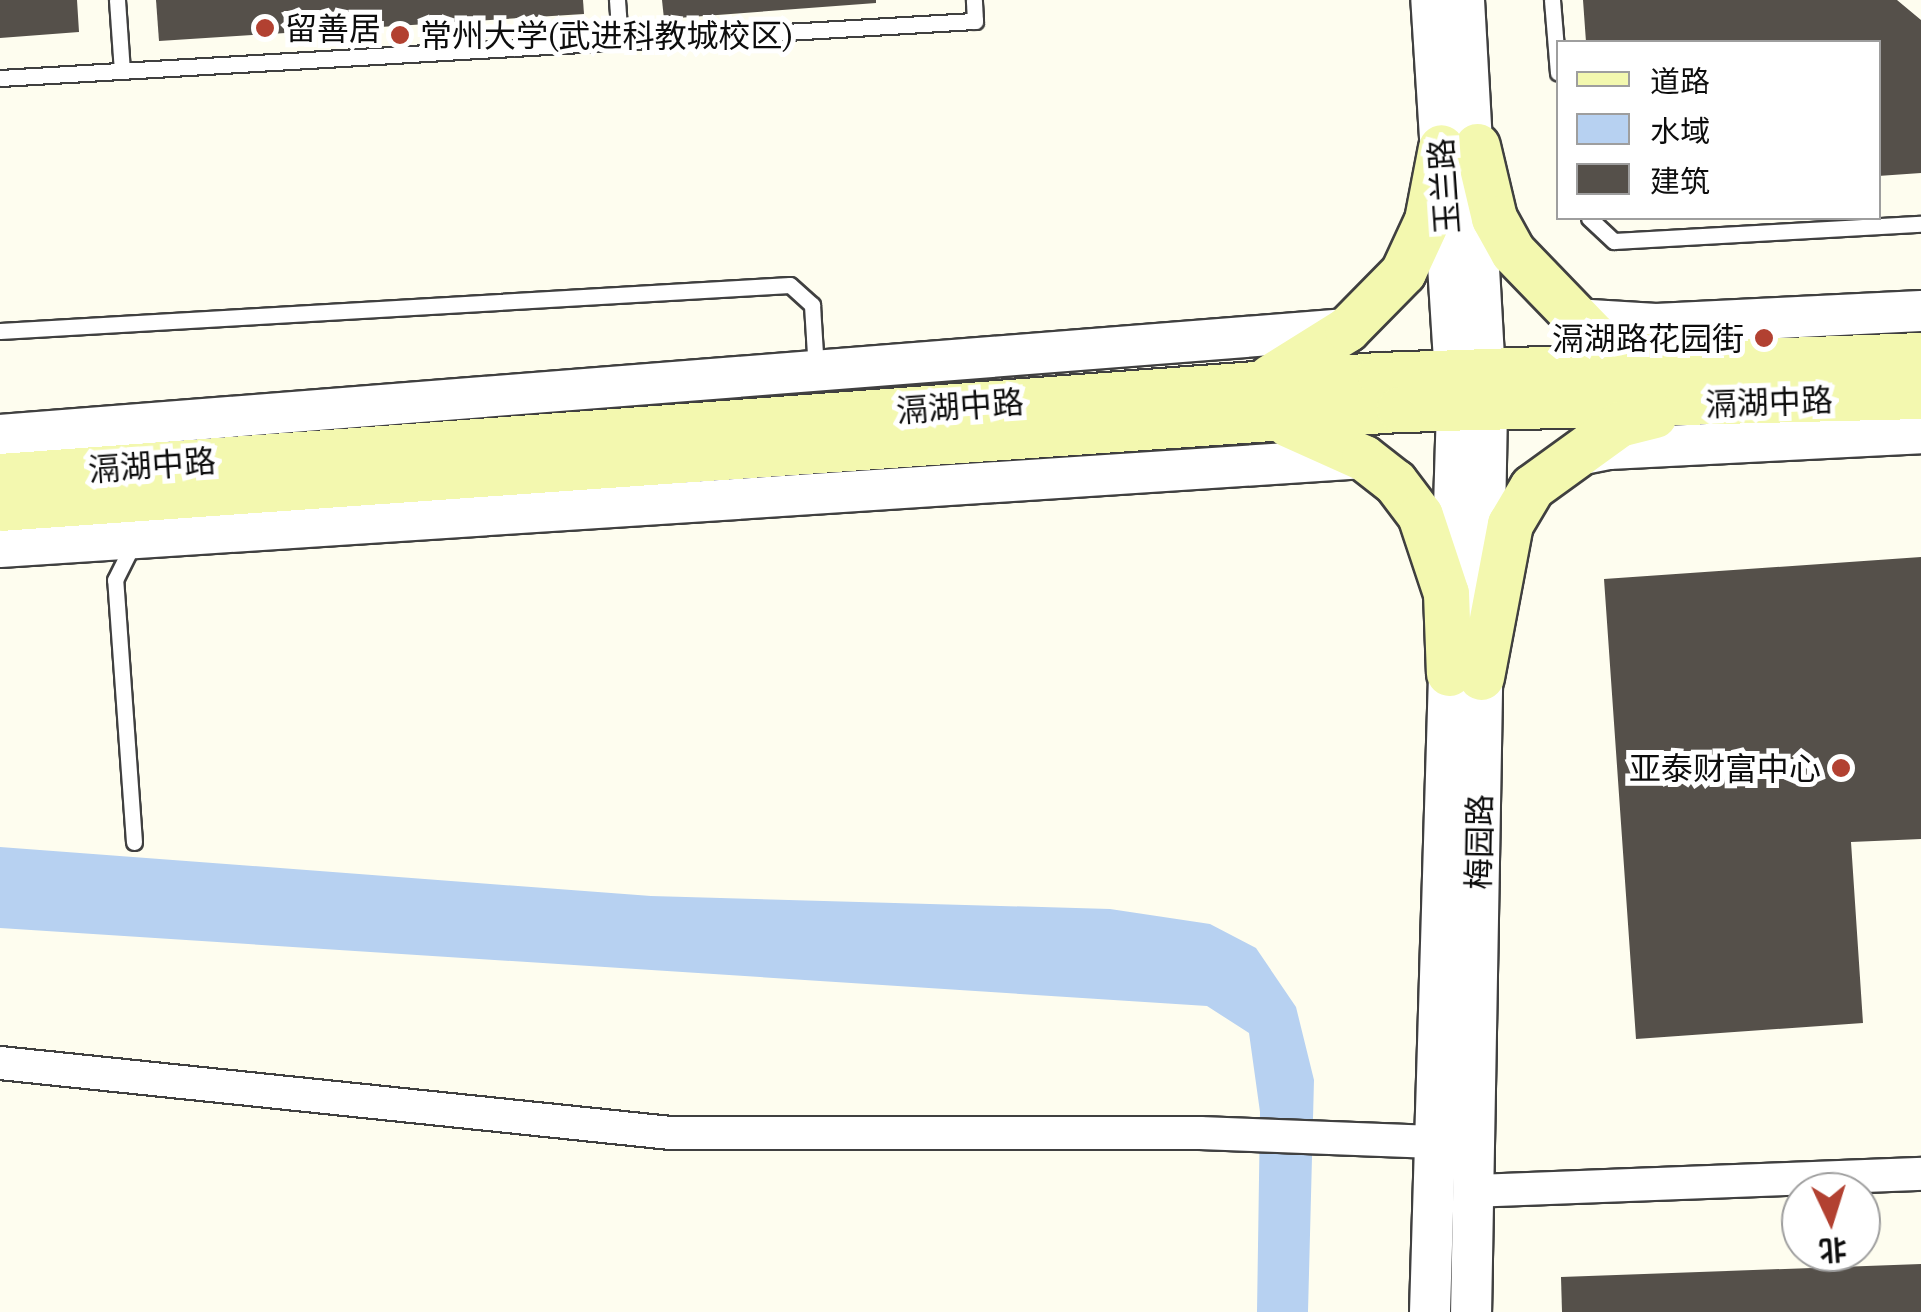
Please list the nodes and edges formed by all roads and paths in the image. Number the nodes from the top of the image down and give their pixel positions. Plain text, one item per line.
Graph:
1 (117, 0) edge
2 (617, 0) edge
3 (974, 0) edge
4 (1431, 0) edge
5 (1464, 0) edge
6 (1552, 0) edge
7 (620, 42) junction
8 (1556, 49) edge
9 (122, 71) junction
10 (0, 78) edge
11 (1459, 147) junction
12 (1591, 220) edge
13 (1921, 224) edge
14 (1921, 312) edge
15 (1574, 319) junction
16 (1348, 329) junction
17 (0, 331) edge
18 (1921, 355) edge
19 (1721, 364) junction
20 (1471, 390) junction
21 (817, 396) junction
22 (1921, 396) edge
23 (1257, 401) junction
24 (1695, 405) junction
25 (1921, 433) edge
26 (0, 435) edge
27 (1569, 457) junction
28 (1364, 458) junction
29 (0, 476) edge
30 (0, 508) edge
31 (133, 518) junction
32 (0, 547) edge
33 (1465, 675) junction
34 (134, 842) dead end
35 (0, 1064) edge
36 (1434, 1142) junction
37 (1921, 1174) edge
38 (1473, 1190) junction
39 (1430, 1312) edge
40 (1471, 1312) edge

1 - 9 lane
2 - 7 lane
3 - 7 lane
4 - 11 street, 玉兰路
5 - 11 street, 玉兰路
6 - 8 lane
7 - 9 lane
9 - 10 lane
11 - 15 main road
11 - 16 main road
11 - 20 street, 玉兰路
12 - 13 lane
14 - 15 street
15 - 19 main road
16 - 21 street
16 - 23 main road
17 - 21 lane
18 - 19 main road, 滆湖中路
19 - 20 main road, 滆湖中路
20 - 23 main road, 滆湖中路
20 - 24 main road, 滆湖中路
20 - 33 street, 梅园路
21 - 23 main road, 滆湖中路
21 - 26 street
21 - 29 main road, 滆湖中路
22 - 24 main road, 滆湖中路
23 - 28 main road
23 - 31 main road, 滆湖中路
24 - 27 main road
25 - 27 street
27 - 33 main road
28 - 31 street
28 - 33 main road
30 - 31 main road, 滆湖中路
31 - 32 street
31 - 34 lane
33 - 36 street, 梅园路
33 - 38 street, 梅园路
35 - 36 street
36 - 39 street, 梅园路
37 - 38 street
38 - 40 street, 梅园路

